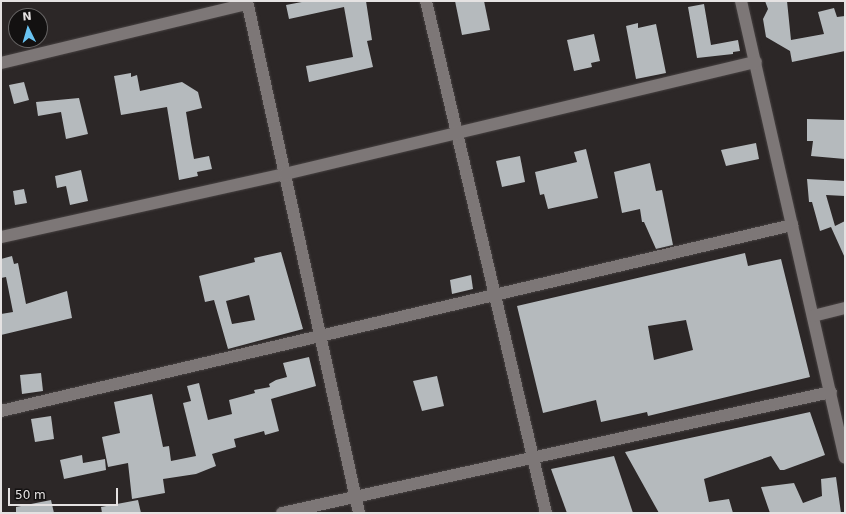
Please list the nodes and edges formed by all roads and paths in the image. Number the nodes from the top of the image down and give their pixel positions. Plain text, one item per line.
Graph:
1 (426, 1) edge
2 (742, 1) edge
3 (247, 2) edge
4 (756, 62) junction
5 (1, 63) edge
6 (458, 133) junction
7 (285, 174) junction
8 (792, 225) junction
9 (1, 237) edge
10 (495, 295) junction
11 (845, 308) edge
12 (813, 316) junction
13 (320, 335) junction
14 (831, 392) junction
15 (1, 411) edge
16 (533, 457) junction
17 (845, 457) edge
18 (355, 496) junction
19 (282, 513) edge
20 (359, 513) edge
21 (546, 513) edge

1 - 6 street
2 - 4 street
3 - 5 street
3 - 7 street
4 - 6 street
4 - 8 street
6 - 7 street
6 - 10 street
7 - 9 street
7 - 13 street
8 - 10 street
8 - 12 street
10 - 13 street
10 - 16 street
11 - 12 street
12 - 14 street
13 - 15 street
13 - 18 street
14 - 16 street
14 - 17 street
16 - 18 street
16 - 21 street
18 - 19 street
18 - 20 street

